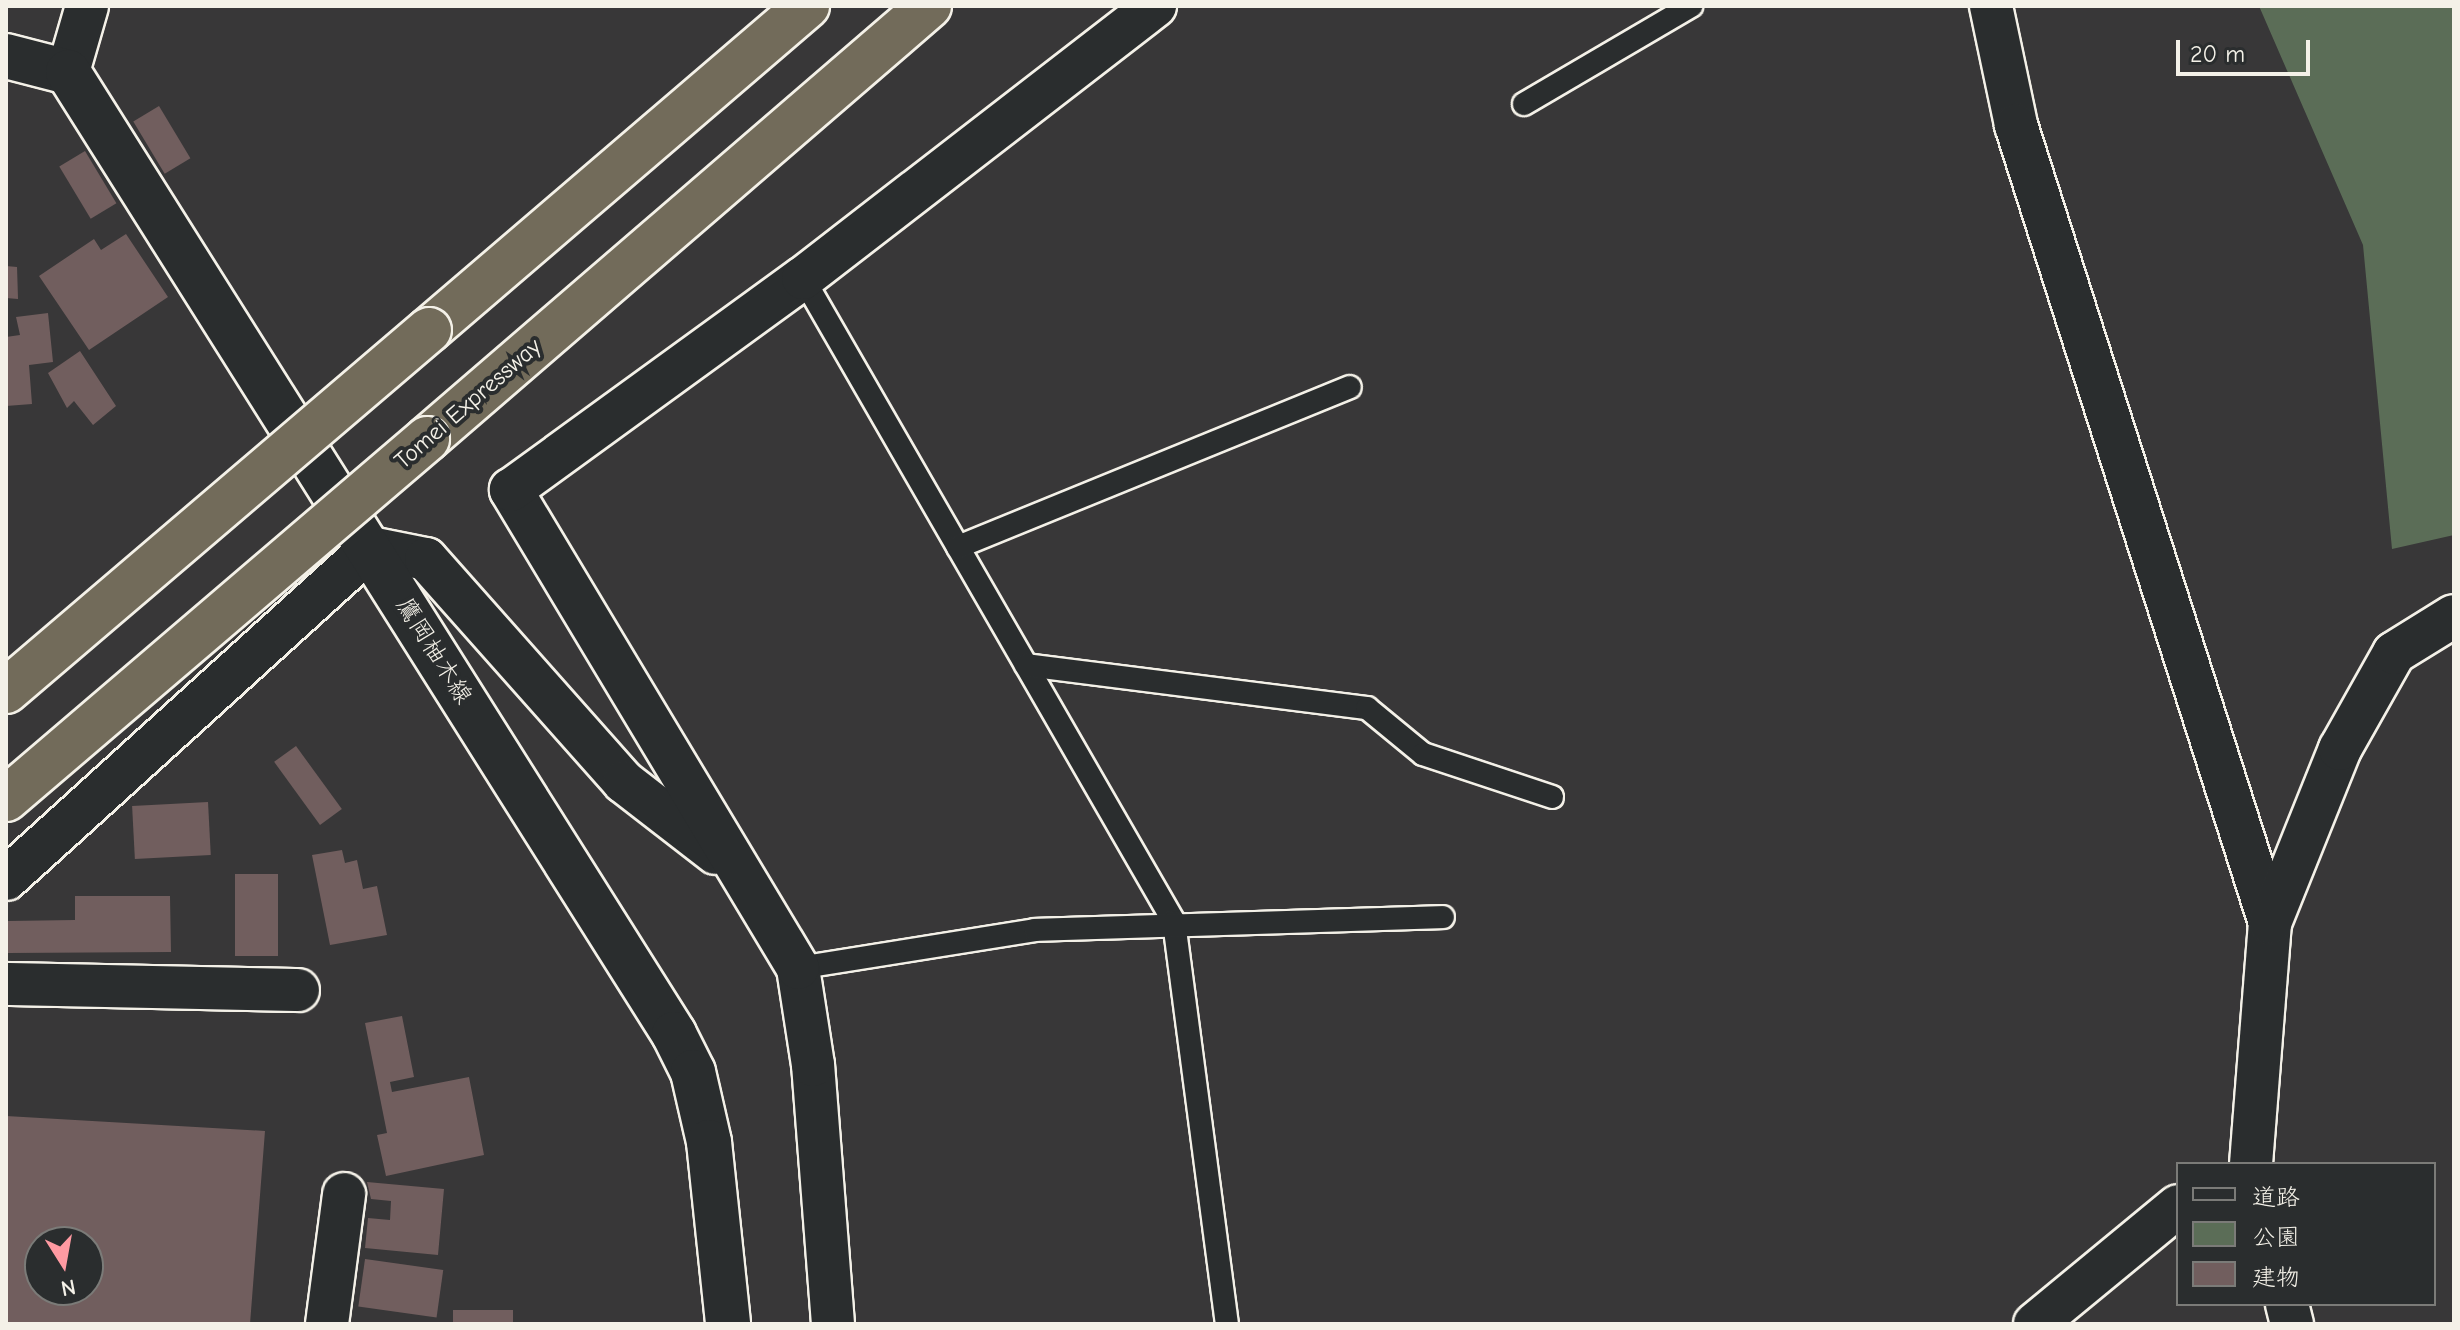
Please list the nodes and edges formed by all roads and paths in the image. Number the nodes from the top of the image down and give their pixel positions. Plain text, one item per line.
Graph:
1 (87, 6) edge
2 (807, 6) edge
3 (929, 6) edge
4 (1155, 6) edge
5 (1691, 6) edge
6 (1991, 6) edge
7 (6, 56) edge
8 (68, 72) junction
9 (1524, 104) dead end
10 (803, 278) junction
11 (1350, 387) dead end
12 (958, 547) junction
13 (371, 548) junction
14 (2454, 616) edge
15 (1026, 665) junction
16 (6, 691) edge
17 (1552, 797) dead end
18 (6, 799) edge
19 (737, 869) junction
20 (6, 879) edge
21 (1443, 917) dead end
22 (1174, 922) junction
23 (2270, 923) junction
24 (798, 968) junction
25 (6, 984) edge
26 (298, 990) dead end
27 (2242, 1159) edge
28 (344, 1194) dead end
29 (2176, 1208) edge
30 (327, 1324) edge
31 (728, 1324) edge
32 (833, 1324) edge
33 (1227, 1324) edge
34 (2035, 1324) edge

1 - 8 street
2 - 16 highway, bridge
3 - 18 highway, Tomei Expressway, bridge
4 - 10 street
5 - 9 lane
6 - 23 street
7 - 8 main road
8 - 13 main road, 鷹岡柚木線
10 - 12 lane
10 - 19 street
11 - 12 lane
12 - 15 lane
13 - 19 street
13 - 20 street
13 - 31 main road, 鷹岡柚木線
14 - 23 street
15 - 17 lane
15 - 22 lane
19 - 24 street
21 - 22 lane
22 - 24 lane
22 - 33 lane
23 - 27 street
24 - 32 street
25 - 26 street
28 - 30 street
29 - 34 street

